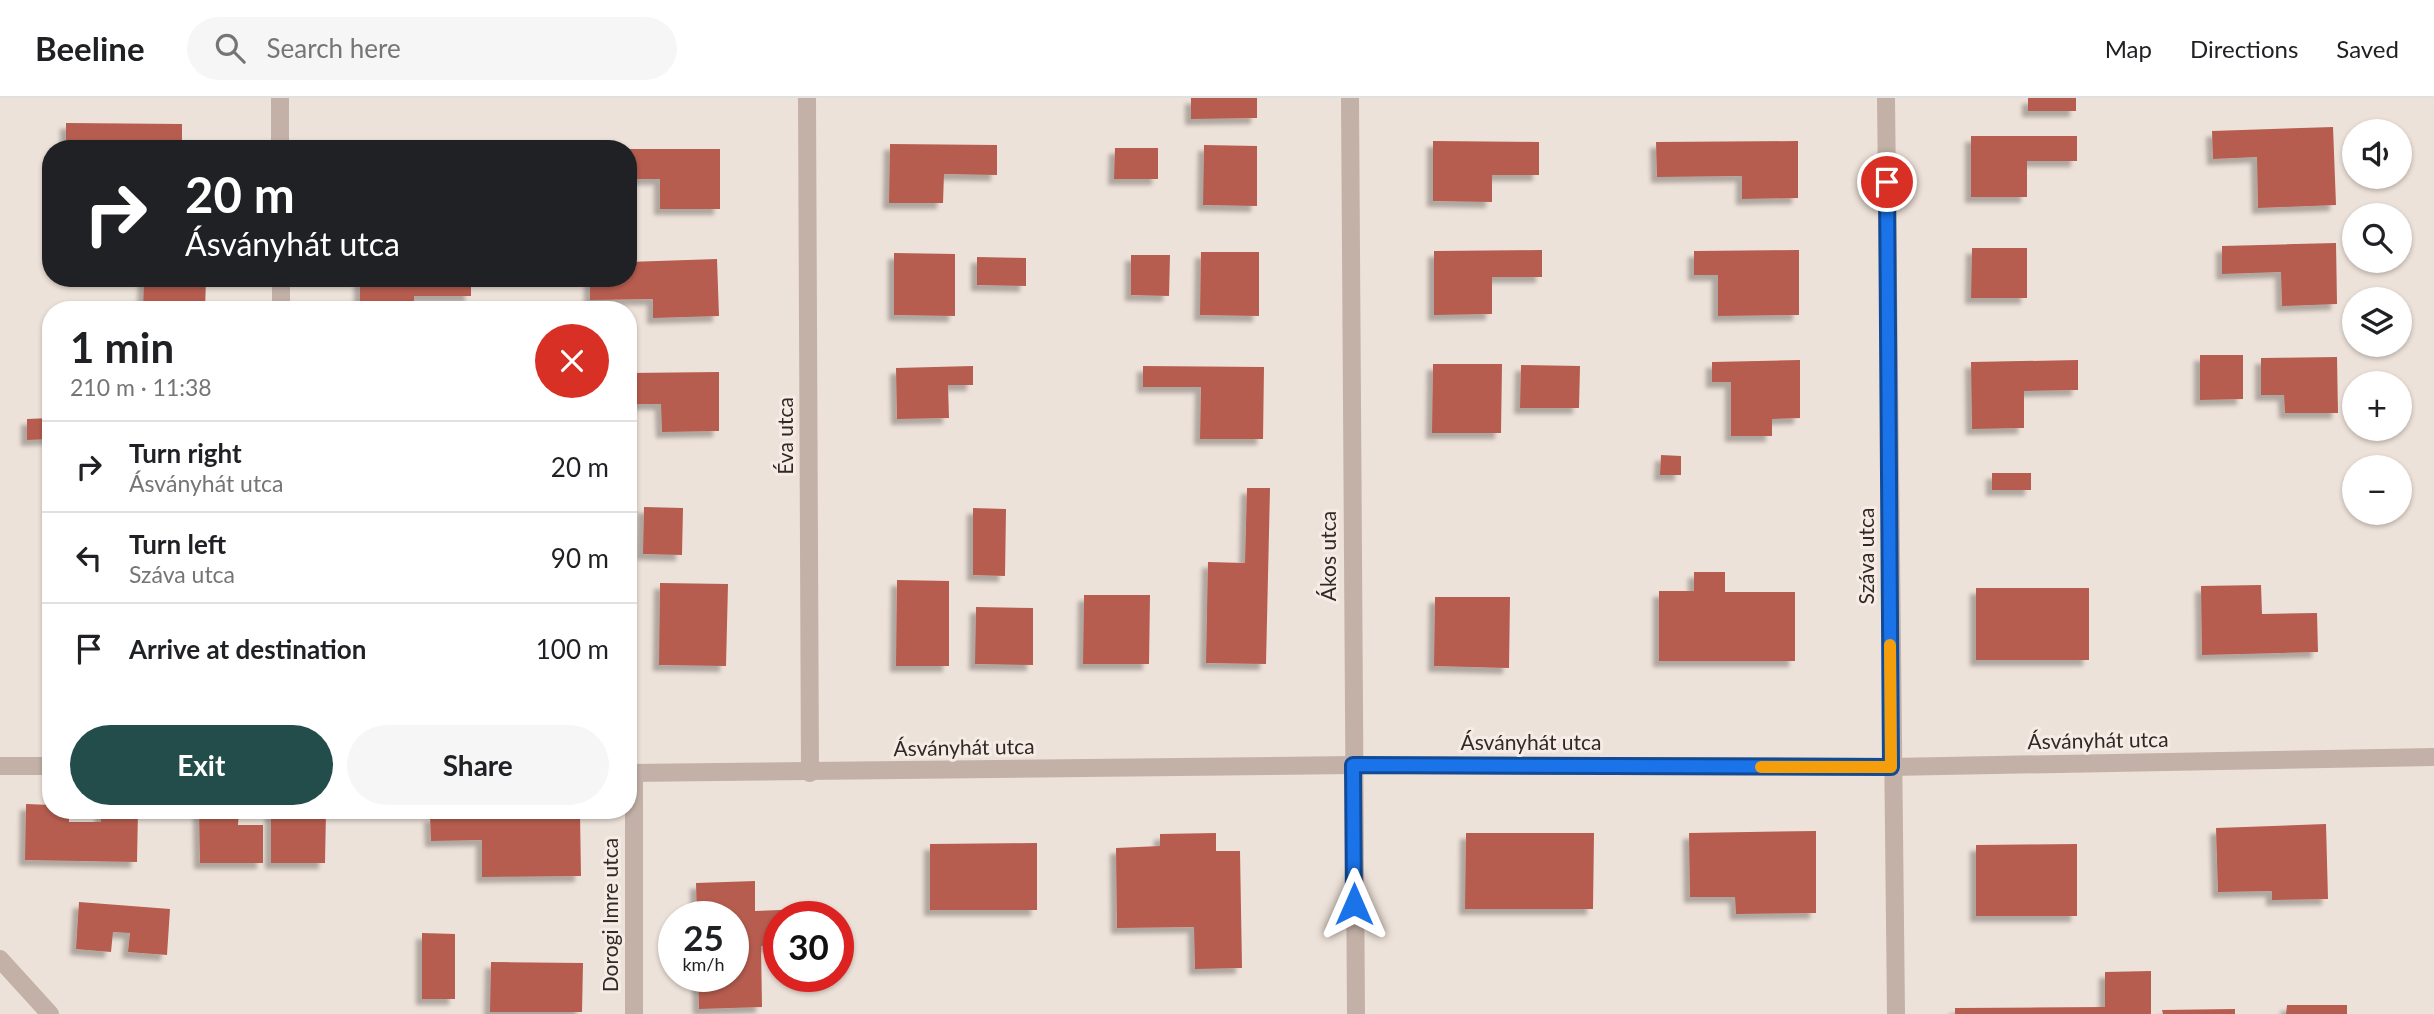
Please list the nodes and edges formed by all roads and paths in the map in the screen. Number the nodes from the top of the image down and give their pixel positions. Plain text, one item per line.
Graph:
1 (280, 98) edge
2 (807, 98) edge
3 (1350, 98) edge
4 (1886, 98) edge
5 (280, 140) edge
6 (2434, 757) edge
7 (1353, 765) junction
8 (0, 766) edge
9 (42, 766) edge
10 (1891, 767) junction
11 (637, 773) edge
12 (810, 773) junction
13 (632, 819) edge
14 (0, 959) edge
15 (50, 1014) edge
16 (634, 1014) edge
17 (1356, 1014) edge
18 (1895, 1014) edge

1 - 5 street
2 - 12 street, Éva utca
3 - 7 street, Ákos utca
4 - 10 street, Száva utca
6 - 10 street, Ásványhát utca
7 - 10 street, Ásványhát utca
7 - 12 street, Ásványhát utca
7 - 17 street, Ákos utca
8 - 9 street
10 - 18 street, Száva utca
11 - 12 street, Ásványhát utca
13 - 16 street, Dorogi Imre utca
14 - 15 street

